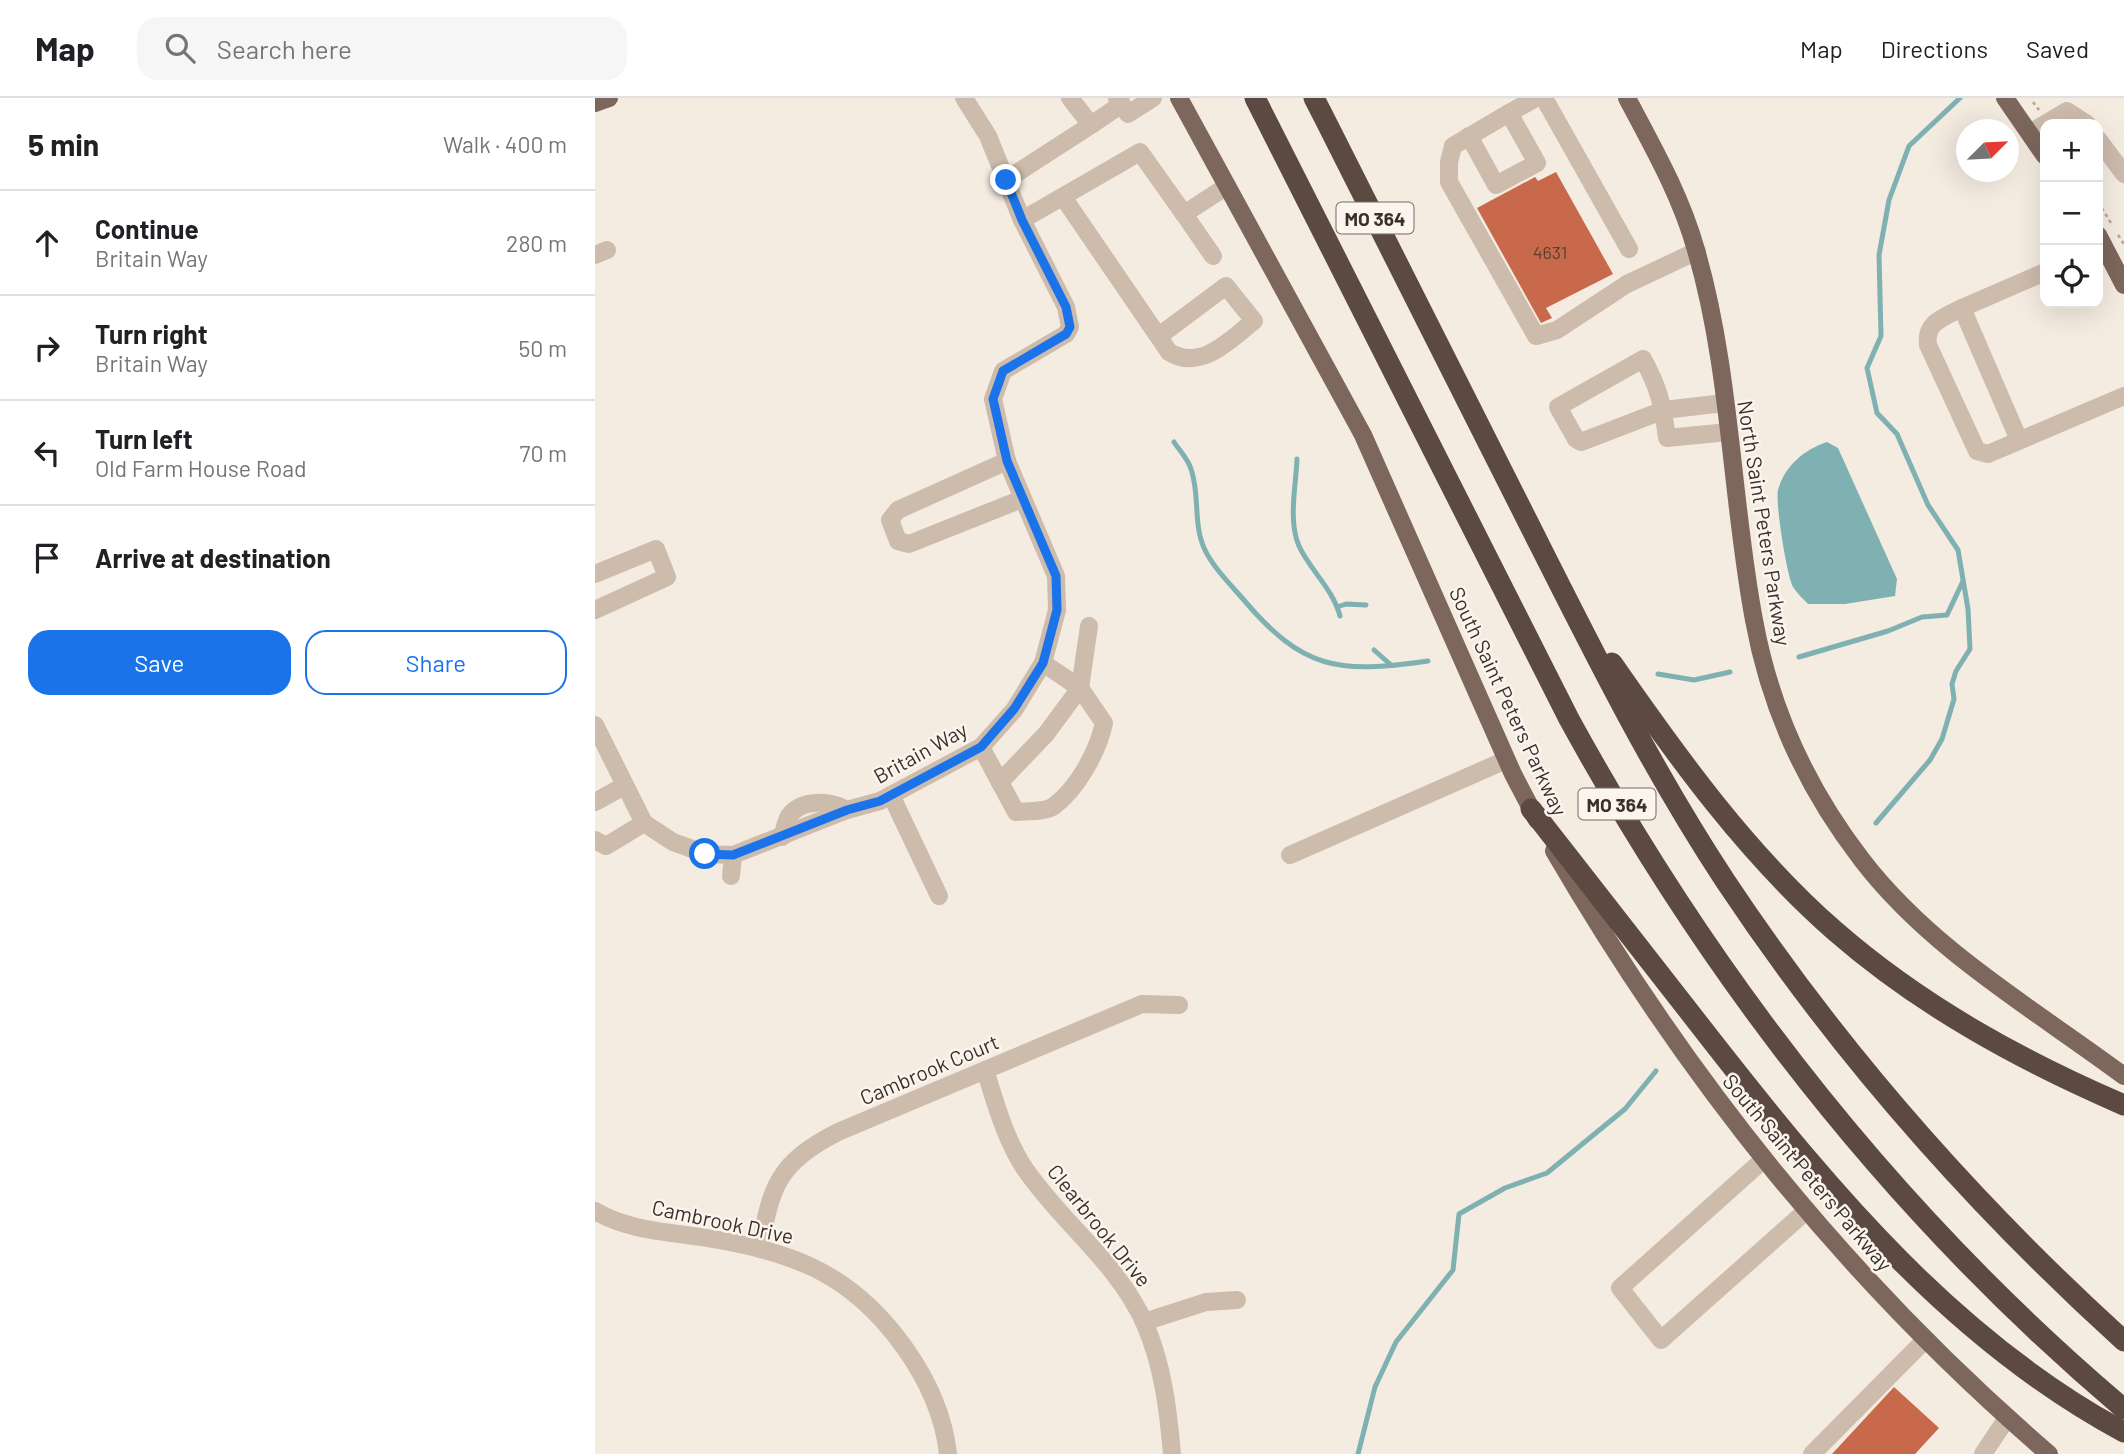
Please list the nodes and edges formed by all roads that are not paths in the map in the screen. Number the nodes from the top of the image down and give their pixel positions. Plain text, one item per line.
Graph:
1 (609, 98) edge
2 (964, 98) edge
3 (1070, 98) edge
4 (1153, 98) edge
5 (1179, 98) edge
6 (1255, 98) edge
7 (1314, 98) edge
8 (1536, 98) edge
9 (1543, 98) edge
10 (1627, 98) edge
11 (2005, 98) edge
12 (1120, 101) edge
13 (595, 103) edge
14 (1509, 113) junction
15 (2054, 119) edge
16 (2079, 119) edge
17 (1091, 125) junction
18 (2040, 127) edge
19 (2030, 133) junction
20 (1469, 136) junction
21 (2103, 146) edge
22 (2040, 148) edge
23 (2124, 174) edge
24 (1006, 180) junction
25 (1227, 186) junction
26 (1063, 197) junction
27 (1184, 214) junction
28 (1022, 220) junction
29 (2103, 245) edge
30 (1629, 249) dead end
31 (1696, 251) junction
32 (1213, 256) dead end
33 (2040, 274) edge
34 (2124, 285) edge
35 (1962, 308) junction
36 (1159, 337) junction
37 (2123, 401) edge
38 (1724, 402) junction
39 (1664, 410) junction
40 (1728, 432) junction
41 (2019, 440) junction
42 (1007, 461) junction
43 (1022, 499) junction
44 (595, 574) edge
45 (1562, 589) junction
46 (595, 610) edge
47 (1089, 626) dead end
48 (1043, 663) junction
49 (1080, 688) junction
50 (595, 725) edge
51 (981, 747) junction
52 (1506, 760) junction
53 (1000, 782) junction
54 (624, 786) junction
55 (891, 795) junction
56 (595, 802) edge
57 (1531, 808) junction
58 (644, 823) junction
59 (595, 840) edge
60 (733, 855) junction
61 (1290, 855) dead end
62 (731, 876) dead end
63 (939, 896) dead end
64 (1179, 1005) dead end
65 (985, 1070) junction
66 (2124, 1076) edge
67 (2124, 1105) edge
68 (1763, 1160) junction
69 (1806, 1210) junction
70 (595, 1211) edge
71 (761, 1249) junction
72 (1237, 1300) dead end
73 (1144, 1322) junction
74 (1925, 1340) junction
75 (2124, 1340) edge
76 (2124, 1409) edge
77 (2007, 1418) junction
78 (2124, 1432) edge
79 (948, 1454) edge
80 (1172, 1454) edge
81 (1812, 1454) edge
82 (1983, 1454) edge
83 (2049, 1454) edge

1 - 13 main road
2 - 24 street
3 - 17 street
4 - 12 street
5 - 25 main road, South Saint Peters Parkway
6 - 76 highway, MO 364
7 - 45 highway, MO 364
8 - 14 street
9 - 30 street
10 - 31 main road, North Saint Peters Parkway
11 - 19 main road
12 - 17 street
14 - 20 street
14 - 20 street
15 - 16 street
17 - 24 street
18 - 19 street
19 - 22 main road
20 - 31 street
21 - 23 street
24 - 28 street
25 - 27 street
25 - 52 main road, South Saint Peters Parkway
26 - 27 street
26 - 28 street
26 - 36 street
27 - 32 street
28 - 42 street, Britain Way
29 - 34 main road
31 - 38 main road, North Saint Peters Parkway
33 - 35 street
35 - 41 street
35 - 41 street
36 - 36 street
37 - 41 street
38 - 39 street
38 - 40 main road, North Saint Peters Parkway
39 - 39 street
39 - 40 street
40 - 66 main road, North Saint Peters Parkway
42 - 43 street, Britain Way
42 - 43 street
43 - 48 street, Britain Way
44 - 46 street
45 - 67 highway
45 - 75 highway, MO 364
47 - 49 street
48 - 49 street
48 - 51 street, Britain Way
49 - 53 street
49 - 53 street
50 - 54 street, Britain Way
51 - 53 street
51 - 55 street, Britain Way
52 - 57 main road, South Saint Peters Parkway
52 - 61 street
54 - 56 street
54 - 58 street, Britain Way
55 - 60 street, Britain Way
55 - 63 street
57 - 68 main road, South Saint Peters Parkway
57 - 78 highway
58 - 59 street
58 - 60 street, Britain Way
60 - 62 street
64 - 65 street, Cambrook Court
65 - 71 street, Cambrook Court
65 - 73 street, Clearbrook Drive
68 - 69 main road, South Saint Peters Parkway
68 - 69 street
69 - 74 main road, South Saint Peters Parkway
70 - 71 street, Cambrook Drive
71 - 79 street, Cambrook Drive
72 - 73 street
73 - 80 street, Clearbrook Drive
74 - 77 main road, South Saint Peters Parkway
74 - 81 street
77 - 82 street
77 - 83 main road, South Saint Peters Parkway

